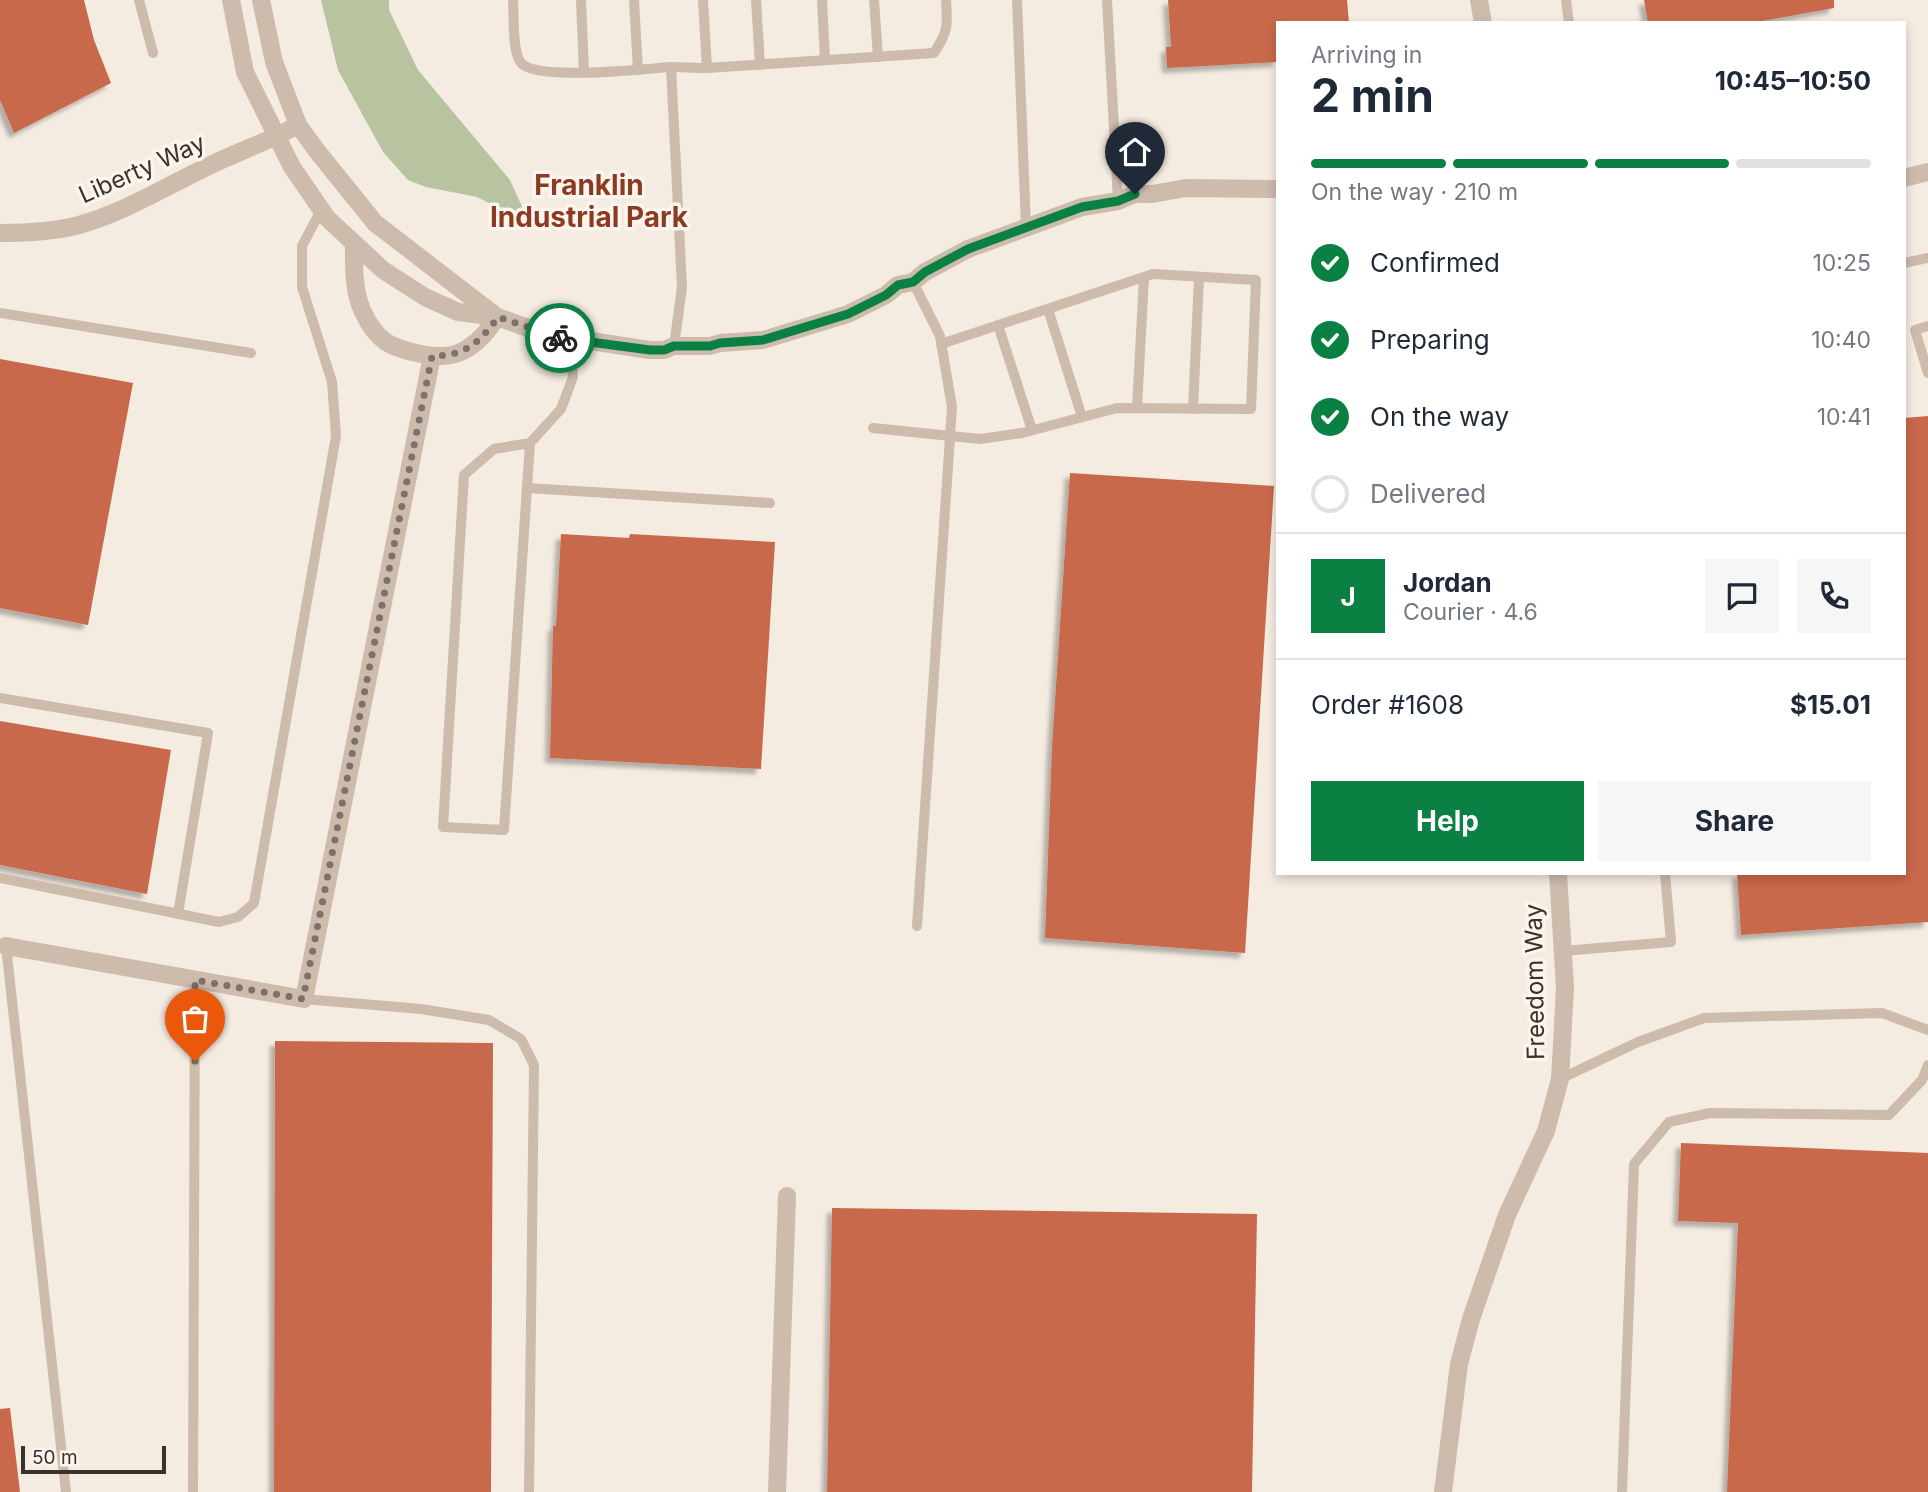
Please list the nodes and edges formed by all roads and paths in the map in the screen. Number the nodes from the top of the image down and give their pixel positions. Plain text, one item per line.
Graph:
1 (139, 0) edge
2 (231, 0) edge
3 (261, 0) edge
4 (513, 0) edge
5 (581, 0) edge
6 (634, 0) edge
7 (702, 0) edge
8 (756, 0) edge
9 (822, 0) edge
10 (874, 0) edge
11 (946, 0) edge
12 (1017, 0) edge
13 (1107, 0) edge
14 (1479, 0) edge
15 (1566, 0) edge
16 (1483, 21) edge
17 (1569, 21) edge
18 (153, 53) dead end
19 (878, 57) junction
20 (825, 60) junction
21 (760, 65) junction
22 (671, 67) junction
23 (707, 68) junction
24 (638, 70) junction
25 (584, 72) junction
26 (298, 125) junction
27 (276, 137) junction
28 (1928, 173) edge
29 (1906, 178) edge
30 (1276, 189) edge
31 (1118, 201) junction
32 (321, 210) junction
33 (1026, 227) junction
34 (0, 233) edge
35 (354, 243) junction
36 (1928, 258) edge
37 (1906, 263) edge
38 (1144, 277) junction
39 (1199, 277) junction
40 (913, 282) junction
41 (1048, 309) junction
42 (0, 313) edge
43 (498, 317) junction
44 (998, 325) junction
45 (1928, 326) edge
46 (570, 340) junction
47 (942, 344) junction
48 (674, 346) junction
49 (251, 353) dead end
50 (432, 356) junction
51 (1928, 373) edge
52 (1137, 408) junction
53 (1193, 409) junction
54 (1082, 417) junction
55 (873, 428) dead end
56 (1032, 430) junction
57 (950, 437) junction
58 (530, 443) junction
59 (527, 488) junction
60 (770, 503) dead end
61 (0, 698) edge
62 (1558, 875) edge
63 (1665, 875) edge
64 (0, 877) edge
65 (178, 914) junction
66 (917, 926) dead end
67 (3, 946) edge
68 (1563, 951) junction
69 (195, 980) junction
70 (303, 999) junction
71 (1928, 1030) edge
72 (1928, 1066) edge
73 (1560, 1079) junction
74 (787, 1196) dead end
75 (66, 1492) edge
76 (194, 1492) edge
77 (529, 1492) edge
78 (777, 1492) edge
79 (1443, 1492) edge
80 (1622, 1492) edge

1 - 18 lane
2 - 27 street
3 - 26 street
4 - 25 lane
5 - 25 lane
6 - 24 lane
7 - 23 lane
8 - 21 lane
9 - 20 lane
10 - 19 lane
11 - 19 lane
12 - 33 lane
13 - 31 lane
14 - 16 street
15 - 17 lane
19 - 20 lane
20 - 21 lane
21 - 23 lane
22 - 23 lane
22 - 24 lane
22 - 48 lane
24 - 25 lane
26 - 27 street, Liberty Way
26 - 43 street
27 - 32 street
27 - 34 street, Liberty Way
28 - 29 street
30 - 31 street
31 - 33 street
32 - 35 street
32 - 65 lane
33 - 40 street
35 - 43 street
35 - 50 street
36 - 37 lane
38 - 39 lane
38 - 41 lane
38 - 52 lane
39 - 53 lane
39 - 53 lane
40 - 47 lane
40 - 48 street
41 - 44 lane
41 - 54 lane
42 - 49 lane
43 - 46 street
43 - 50 street
44 - 47 lane
44 - 56 lane
45 - 51 lane
46 - 48 street
46 - 58 lane
47 - 57 lane
50 - 70 street
52 - 53 lane
52 - 54 lane
54 - 56 lane
55 - 57 lane
56 - 57 lane
57 - 66 lane
58 - 59 lane
58 - 59 lane
59 - 60 lane
61 - 65 lane
62 - 68 street, Freedom Way
63 - 68 lane
64 - 65 lane
67 - 69 street
67 - 75 lane
68 - 73 street, Freedom Way
69 - 70 street
69 - 76 lane
70 - 77 lane
71 - 73 lane
72 - 80 lane
73 - 79 street, Freedom Way
74 - 78 street

